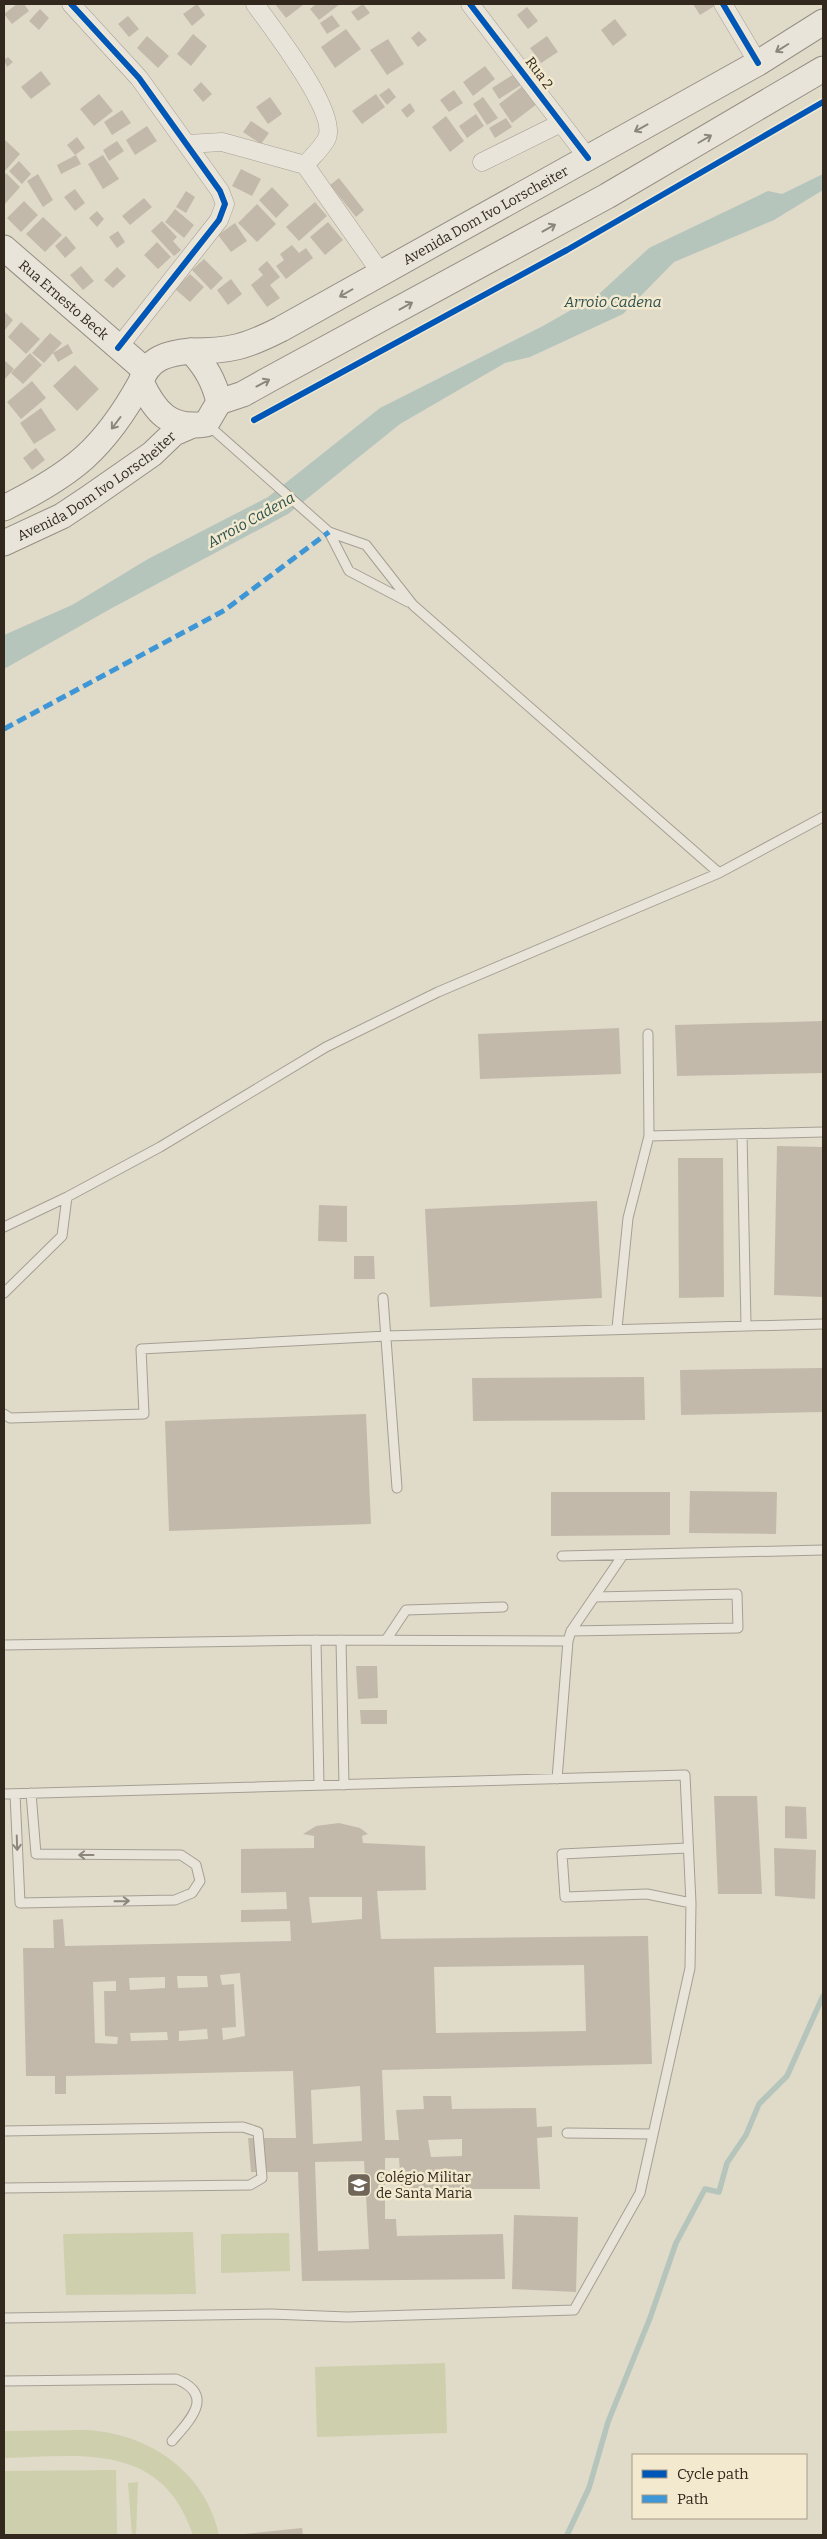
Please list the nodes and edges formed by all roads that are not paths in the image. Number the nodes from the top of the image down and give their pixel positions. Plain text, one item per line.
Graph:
1 (71, 4) edge
2 (255, 4) edge
3 (470, 4) edge
4 (723, 4) edge
5 (823, 22) edge
6 (758, 63) junction
7 (823, 69) edge
8 (561, 123) junction
9 (187, 144) junction
10 (588, 158) junction
11 (482, 162) dead end
12 (305, 165) junction
13 (4, 248) edge
14 (381, 272) junction
15 (118, 348) junction
16 (191, 351) junction
17 (143, 376) junction
18 (218, 402) junction
19 (197, 425) junction
20 (4, 508) edge
21 (329, 532) junction
22 (4, 544) edge
23 (413, 605) junction
24 (823, 817) edge
25 (719, 873) junction
26 (648, 1034) dead end
27 (823, 1132) edge
28 (742, 1134) junction
29 (649, 1136) junction
30 (67, 1197) junction
31 (4, 1227) edge
32 (4, 1293) edge
33 (383, 1298) dead end
34 (823, 1324) edge
35 (746, 1325) junction
36 (617, 1328) junction
37 (386, 1336) junction
38 (4, 1414) edge
39 (397, 1488) dead end
40 (823, 1550) edge
41 (623, 1555) junction
42 (562, 1556) dead end
43 (594, 1597) junction
44 (503, 1608) dead end
45 (571, 1631) junction
46 (316, 1640) junction
47 (341, 1640) junction
48 (386, 1640) junction
49 (568, 1641) junction
50 (4, 1645) edge
51 (557, 1779) junction
52 (319, 1785) junction
53 (344, 1785) junction
54 (31, 1793) junction
55 (4, 1794) edge
56 (15, 1794) junction
57 (687, 1848) junction
58 (690, 1903) junction
59 (4, 2132) edge
60 (567, 2134) dead end
61 (652, 2134) junction
62 (4, 2188) edge
63 (4, 2318) edge
64 (4, 2381) edge
65 (172, 2441) dead end

1 - 9 street
2 - 12 street
3 - 8 street, Rua 2
4 - 6 street
5 -> 6 main road, Avenida Dom Ivo Lorscheiter
6 -> 10 main road, Avenida Dom Ivo Lorscheiter
18 -> 7 main road
8 - 10 street, Rua 2
8 - 11 street
9 - 12 street
9 - 15 street
10 - 14 main road, Avenida Dom Ivo Lorscheiter
12 - 14 street
13 - 15 main road, Rua Ernesto Beck
14 -> 16 main road, Avenida Dom Ivo Lorscheiter
15 - 17 main road, Rua Ernesto Beck
16 - 17 main road, Avenida Dom Ivo Lorscheiter
16 - 18 main road
17 - 19 main road, Avenida Dom Ivo Lorscheiter
17 -> 20 main road, Avenida Dom Ivo Lorscheiter
18 - 19 main road
19 - 21 lane
19 - 22 main road, Avenida Dom Ivo Lorscheiter
21 - 23 lane
21 - 23 lane
23 - 25 lane
24 - 25 lane
25 - 30 lane
26 - 29 lane
27 - 28 lane
28 - 29 lane
28 - 35 lane
29 - 36 lane
30 - 31 lane
30 - 32 lane
33 - 37 lane
34 - 35 lane
35 - 36 lane
36 - 37 lane
37 - 38 lane
37 - 39 lane
40 - 41 lane
41 - 42 lane
41 - 43 lane
43 - 45 lane
43 - 45 lane
44 - 48 lane
45 - 49 lane
46 - 47 lane
46 - 50 lane
46 - 52 lane
47 - 48 lane
47 - 53 lane
48 - 49 lane
49 - 51 lane
51 - 53 lane
51 - 57 lane
52 - 53 lane
52 - 54 lane
54 - 56 lane
56 -> 54 lane
55 - 56 lane
57 - 58 lane
57 - 58 lane
58 - 61 lane
59 - 62 lane
60 - 61 lane
61 - 63 lane
64 - 65 lane

